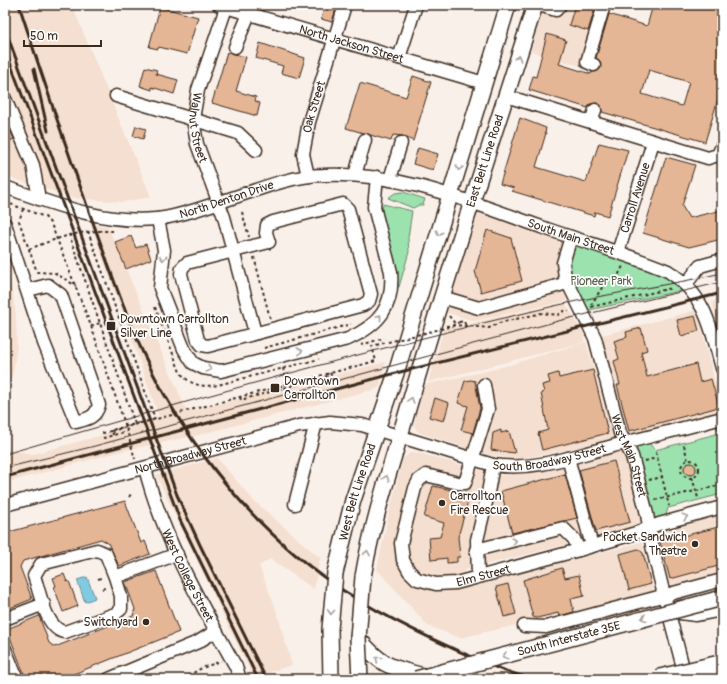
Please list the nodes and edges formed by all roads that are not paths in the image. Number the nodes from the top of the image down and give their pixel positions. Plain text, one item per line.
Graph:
1 (345, 5) edge
2 (416, 5) edge
3 (508, 5) edge
4 (535, 5) edge
5 (539, 5) edge
6 (560, 5) edge
7 (604, 5) edge
8 (224, 6) edge
9 (249, 14) junction
10 (335, 38) junction
11 (236, 47) dead end
12 (399, 58) junction
13 (594, 65) dead end
14 (484, 83) junction
15 (116, 96) dead end
16 (506, 96) junction
17 (5, 99) edge
18 (595, 110) dead end
19 (193, 119) junction
20 (591, 122) junction
21 (365, 140) dead end
22 (652, 142) junction
23 (401, 143) dead end
24 (722, 146) edge
25 (256, 150) dead end
26 (308, 176) junction
27 (355, 176) junction
28 (377, 177) junction
29 (390, 179) junction
30 (5, 187) edge
31 (451, 196) junction
32 (39, 198) junction
33 (471, 202) junction
34 (219, 203) junction
35 (158, 219) junction
36 (5, 224) edge
37 (571, 237) junction
38 (233, 251) junction
39 (621, 258) junction
40 (722, 260) edge
41 (567, 283) junction
42 (684, 285) junction
43 (28, 290) junction
44 (442, 296) junction
45 (415, 310) joint
46 (441, 319) joint
47 (255, 333) junction
48 (722, 368) edge
49 (484, 385) dead end
50 (722, 418) edge
51 (316, 424) junction
52 (378, 430) junction
53 (400, 438) junction
54 (626, 443) junction
55 (568, 458) junction
56 (473, 459) junction
57 (492, 465) junction
58 (145, 468) junction
59 (295, 504) dead end
60 (5, 505) edge
61 (722, 508) edge
62 (648, 529) junction
63 (592, 546) junction
64 (476, 550) junction
65 (579, 550) junction
66 (177, 554) junction
67 (478, 576) junction
68 (116, 577) junction
69 (722, 580) edge
70 (664, 595) junction
71 (722, 598) edge
72 (44, 604) junction
73 (722, 607) edge
74 (677, 610) junction
75 (5, 619) edge
76 (524, 626) dead end
77 (216, 631) junction
78 (358, 638) junction
79 (5, 649) edge
80 (722, 664) edge
81 (427, 677) edge
82 (17, 679) edge
83 (109, 679) edge
84 (240, 679) edge
85 (330, 679) edge
86 (360, 679) edge
87 (658, 679) edge
88 (686, 679) edge

1 - 10 street, Oak Street
2 - 12 street
3 - 14 main road, East Belt Line Road
16 -> 4 main road, East Belt Line Road
5 - 6 street
7 - 13 street
8 - 9 street, North Jackson Street
8 - 19 street, Walnut Street
9 - 10 street, North Jackson Street
9 - 11 street
10 - 12 street, North Jackson Street
10 - 26 street, Oak Street
12 - 14 street, North Jackson Street
14 -> 31 main road, East Belt Line Road
15 - 19 street
16 - 20 street
16 - 33 main road, East Belt Line Road
17 - 32 street
18 - 20 street
19 - 25 street
19 - 34 street, Walnut Street
20 - 22 street
21 - 27 street
22 - 24 street
22 - 39 street, Carroll Avenue
23 - 29 street
26 - 27 street, North Denton Drive
26 - 34 street, North Denton Drive
27 - 28 street, North Denton Drive
28 - 29 street, North Denton Drive
35 -> 28 street
29 - 31 street, North Denton Drive
30 - 32 street, North Denton Drive
31 - 33 street, South Main Street
31 -> 45 main road, East Belt Line Road
32 - 35 street, North Denton Drive
33 - 37 street, South Main Street
33 - 44 main road, East Belt Line Road
34 - 35 street, North Denton Drive
34 - 38 street, Walnut Street
36 - 43 street
37 - 39 street, South Main Street
37 - 41 street, West Main Street
38 - 47 street, Walnut Street
38 - 47 street
38 - 47 street
39 - 42 street, South Main Street
40 - 42 street
41 - 44 street
41 - 54 street, West Main Street
42 - 48 street, South Main Street
43 - 43 street
44 - 46 main road, East Belt Line Road
45 - 52 main road, West Belt Line Road
53 -> 46 main road, West Belt Line Road
49 - 56 street
50 - 54 street, South Broadway Street
51 - 52 street, North Broadway Street
51 - 58 street, North Broadway Street
51 - 59 street
52 - 53 street, South Broadway Street
52 -> 85 main road, West Belt Line Road, bridge
53 - 56 street, South Broadway Street
78 -> 53 main road, West Belt Line Road, bridge
54 - 55 street, South Broadway Street
54 - 62 street, West Main Street
55 - 57 street, South Broadway Street
55 - 63 street
56 - 57 street, South Broadway Street
56 - 67 street, Elm Street
57 - 64 street
58 - 60 street, North Broadway Street
58 - 66 street, West College Street
62 -> 61 street, Elm Street
62 - 63 street, Elm Street
62 - 70 street, West Main Street
63 - 65 street, Elm Street
64 -> 65 street
64 - 67 street
65 - 67 street, Elm Street
66 - 68 street
66 - 77 street, West College Street
68 - 72 street
68 - 72 street
69 - 70 street
70 - 76 street
70 - 88 street, West Main Street
71 - 74 main road, South Interstate 35E, bridge
72 - 75 street
73 - 74 highway
74 -> 81 main road, South Interstate 35E, bridge
77 - 83 street
77 - 84 street, West College Street
81 -> 78 main road, bridge
78 - 86 main road, West Belt Line Road, bridge
79 - 82 street
80 - 87 highway, bridge

